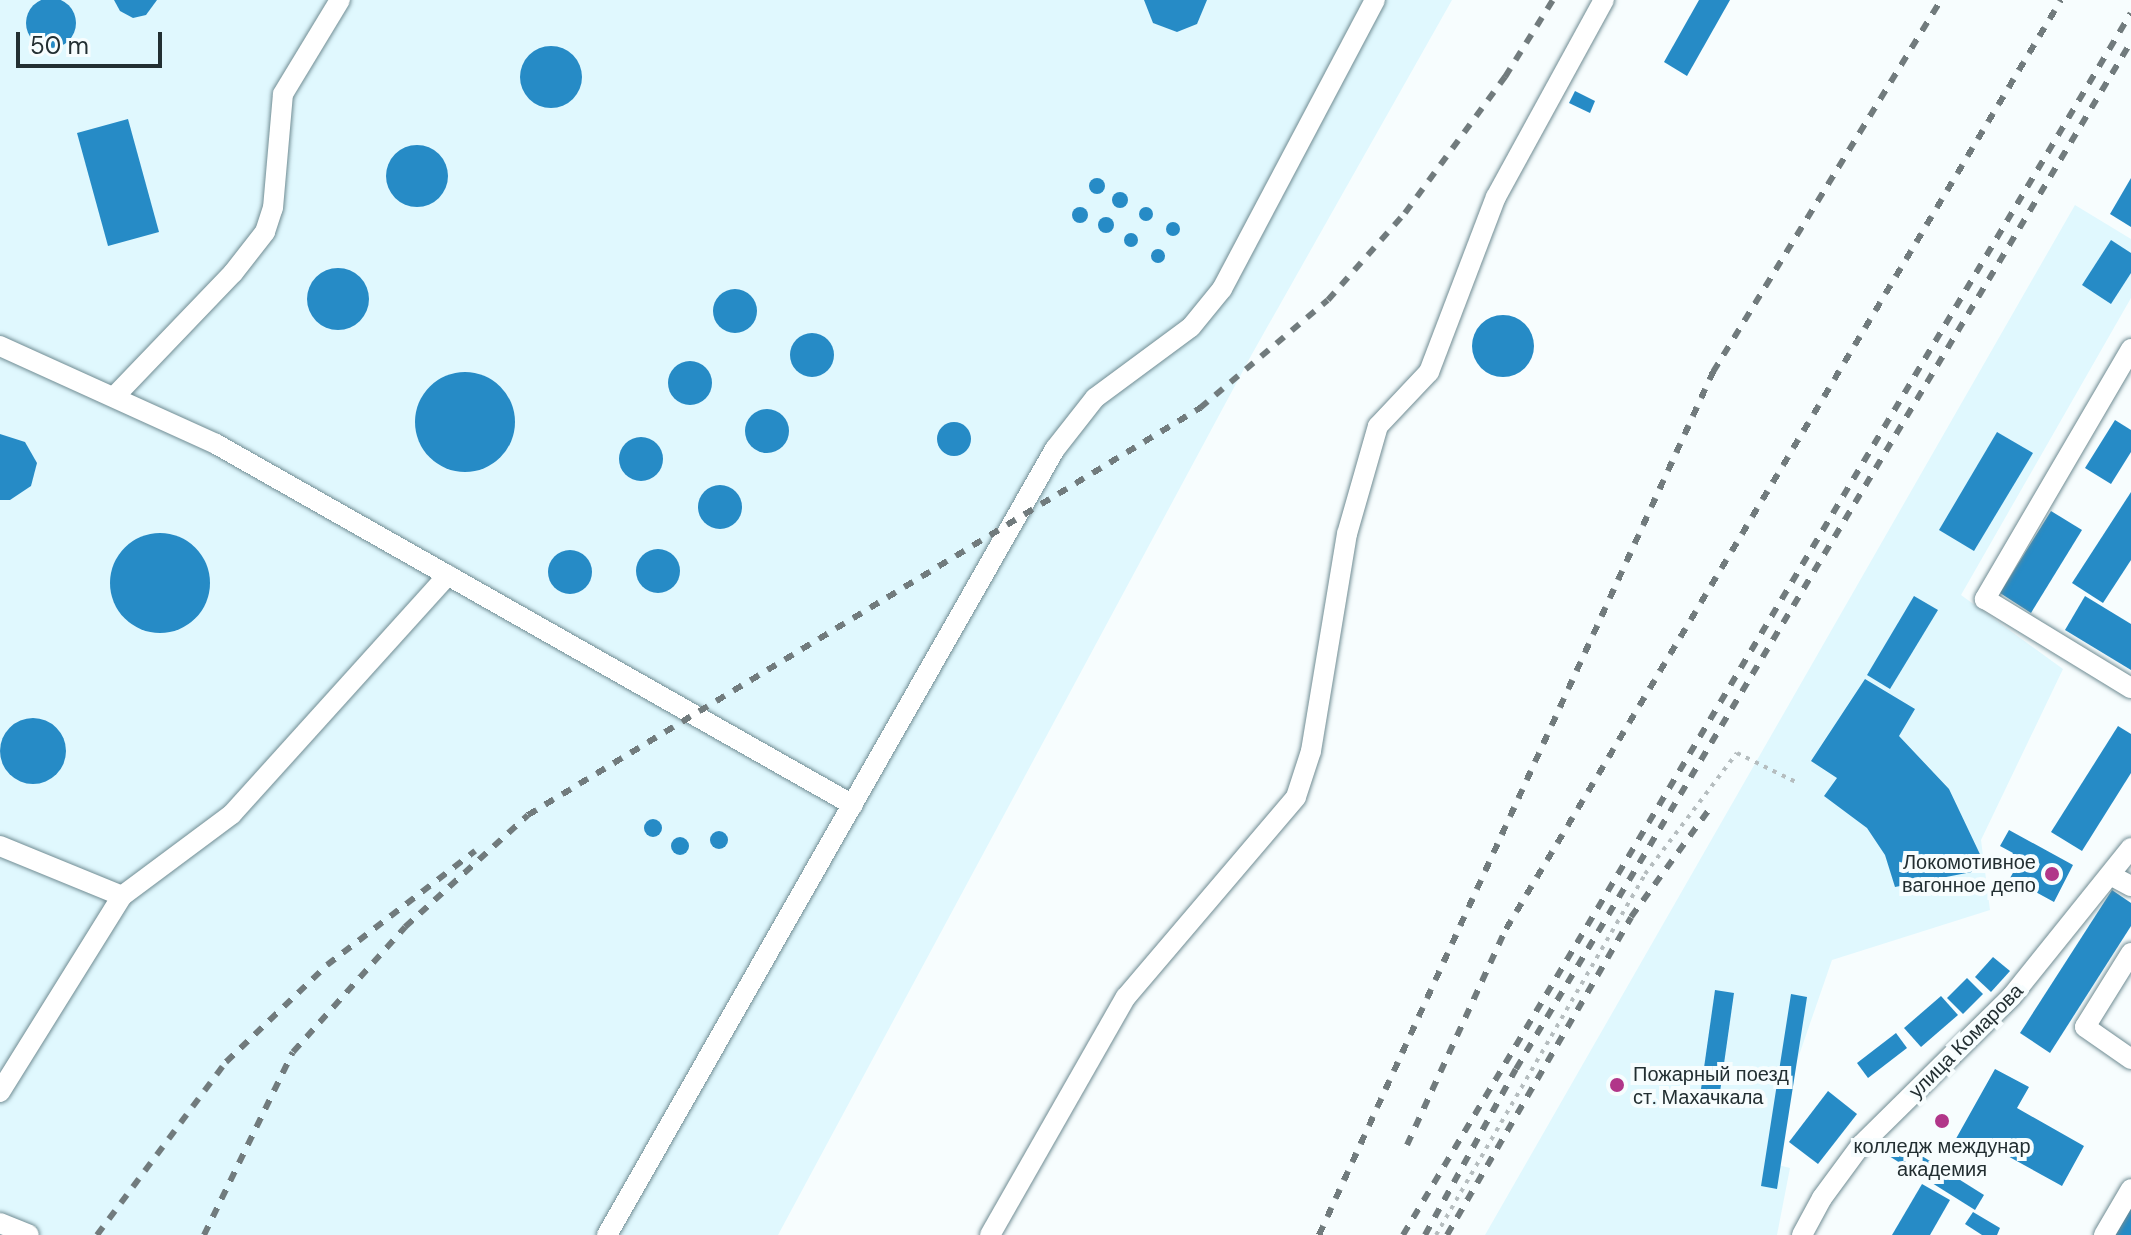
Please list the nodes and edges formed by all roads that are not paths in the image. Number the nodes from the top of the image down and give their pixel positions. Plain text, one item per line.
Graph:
1 (340, 0) edge
2 (1375, 0) edge
3 (1604, 0) edge
4 (0, 346) edge
5 (2131, 349) edge
6 (114, 397) junction
7 (448, 575) junction
8 (2131, 688) edge
9 (853, 805) junction
10 (0, 846) edge
11 (2131, 848) edge
12 (2112, 876) junction
13 (2131, 886) edge
14 (122, 896) junction
15 (2131, 953) edge
16 (2131, 1059) edge
17 (0, 1092) edge
18 (2131, 1189) edge
19 (0, 1223) edge
20 (29, 1235) edge
21 (607, 1235) edge
22 (990, 1235) edge
23 (1802, 1235) edge
24 (2104, 1235) edge

1 - 6 street
2 - 9 street
3 - 22 street
4 - 6 street
5 - 8 street
6 - 7 street
7 - 9 street
7 - 14 street
9 - 21 street
10 - 14 street
11 - 12 street, улица Комарова
12 - 13 street
12 - 23 street, улица Комарова
14 - 17 street
15 - 16 street
18 - 24 street
19 - 20 street

